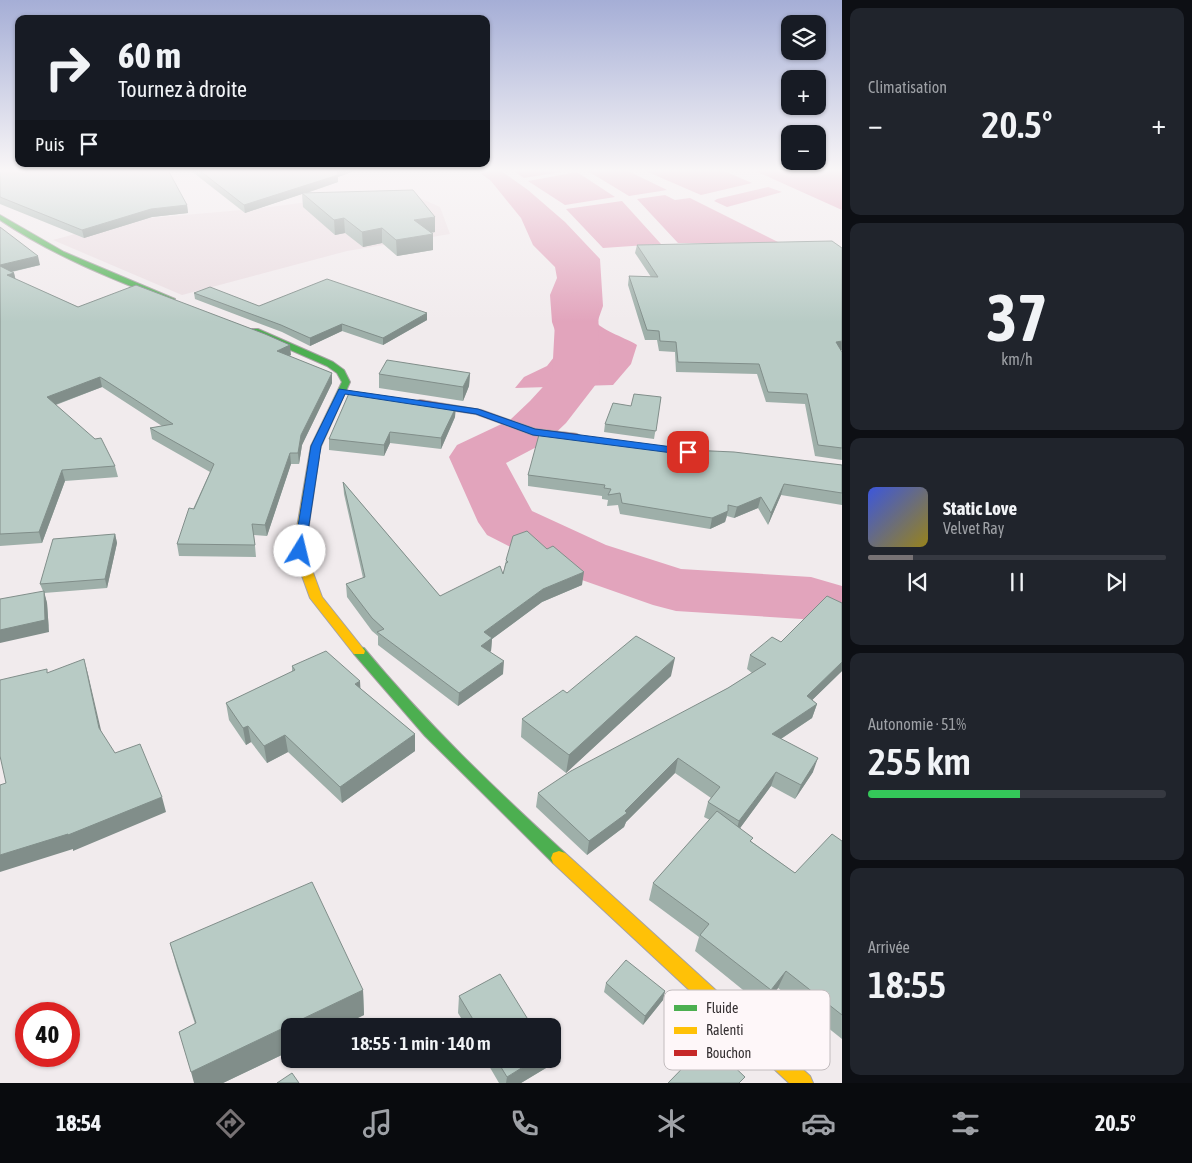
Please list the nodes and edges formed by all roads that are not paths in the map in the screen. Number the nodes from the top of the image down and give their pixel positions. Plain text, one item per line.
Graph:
1 (5, 221) edge
2 (186, 304) edge
3 (248, 328) edge
4 (410, 401) edge
5 (591, 439) edge
6 (703, 990) edge
7 (789, 1070) edge
8 (803, 1083) edge

1 - 2 street
3 - 6 street
4 - 5 street
7 - 8 street

